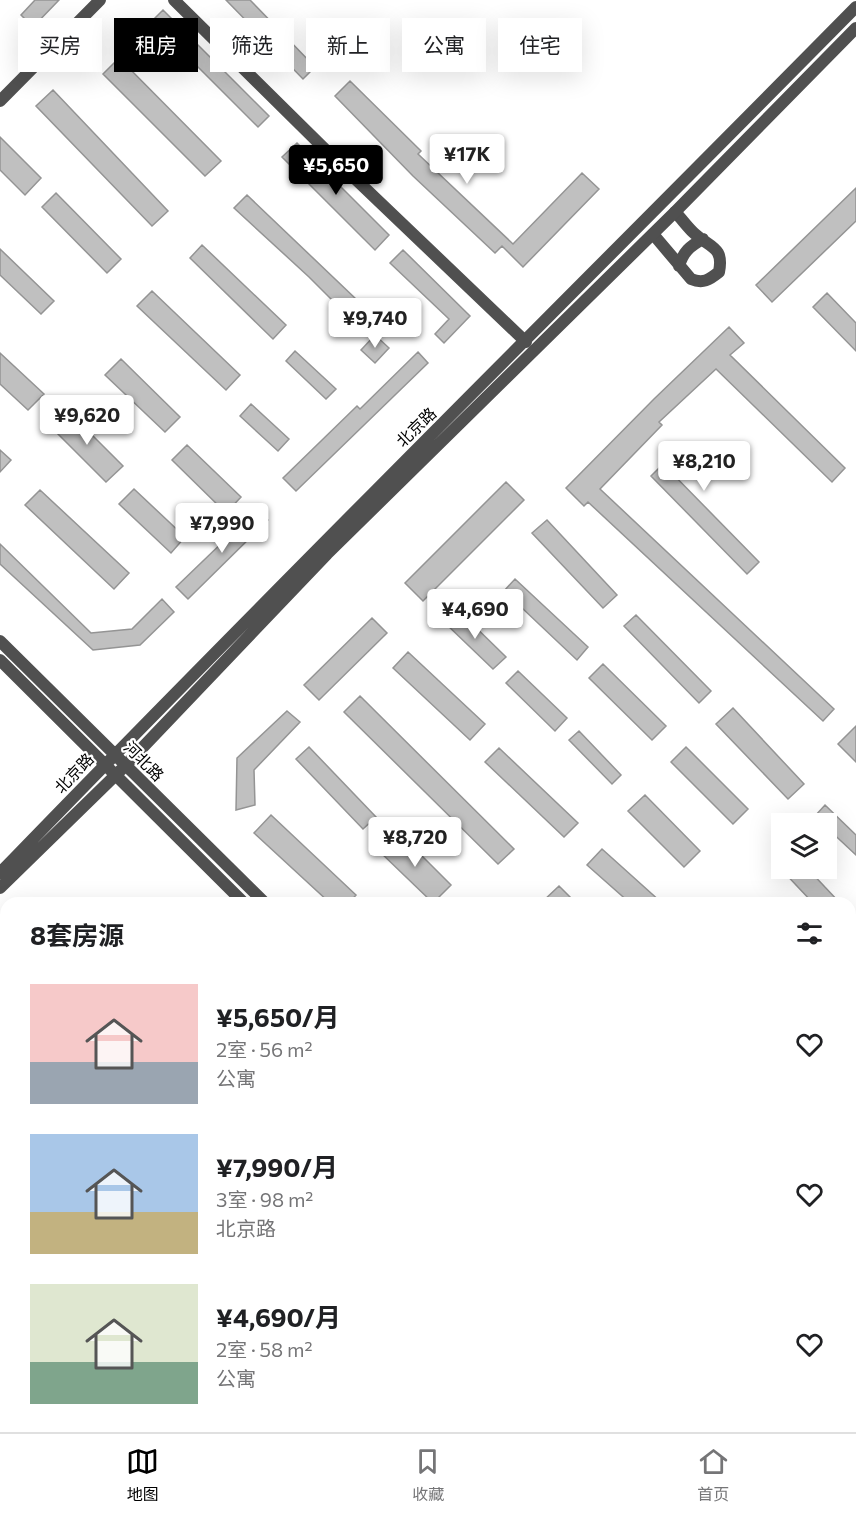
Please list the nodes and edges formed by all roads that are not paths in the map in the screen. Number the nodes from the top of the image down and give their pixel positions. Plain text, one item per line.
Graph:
1 (100, 0) edge
2 (174, 0) edge
3 (856, 7) edge
4 (856, 28) edge
5 (0, 101) edge
6 (675, 212) junction
7 (653, 234) junction
8 (703, 239) junction
9 (679, 266) junction
10 (526, 342) junction
11 (0, 640) edge
12 (0, 660) edge
13 (114, 755) junction
14 (104, 765) junction
15 (125, 766) junction
16 (114, 775) junction
17 (0, 873) edge
18 (0, 888) edge
19 (238, 897) edge
20 (259, 897) edge

1 - 5 street
2 - 10 street
3 - 10 street, 北京路
4 - 6 street, 北京路
6 - 7 street, 北京路
6 - 8 street
7 - 9 street
7 - 15 street, 北京路
8 - 9 street
8 - 9 street
10 - 13 street, 北京路
11 - 13 street, 河北路
12 - 14 street, 河北路
13 - 14 street, 北京路
13 - 15 street, 河北路
14 - 16 street, 河北路
14 - 17 street, 北京路
15 - 16 street, 北京路
15 - 20 street, 河北路
16 - 18 street, 北京路
16 - 19 street, 河北路

